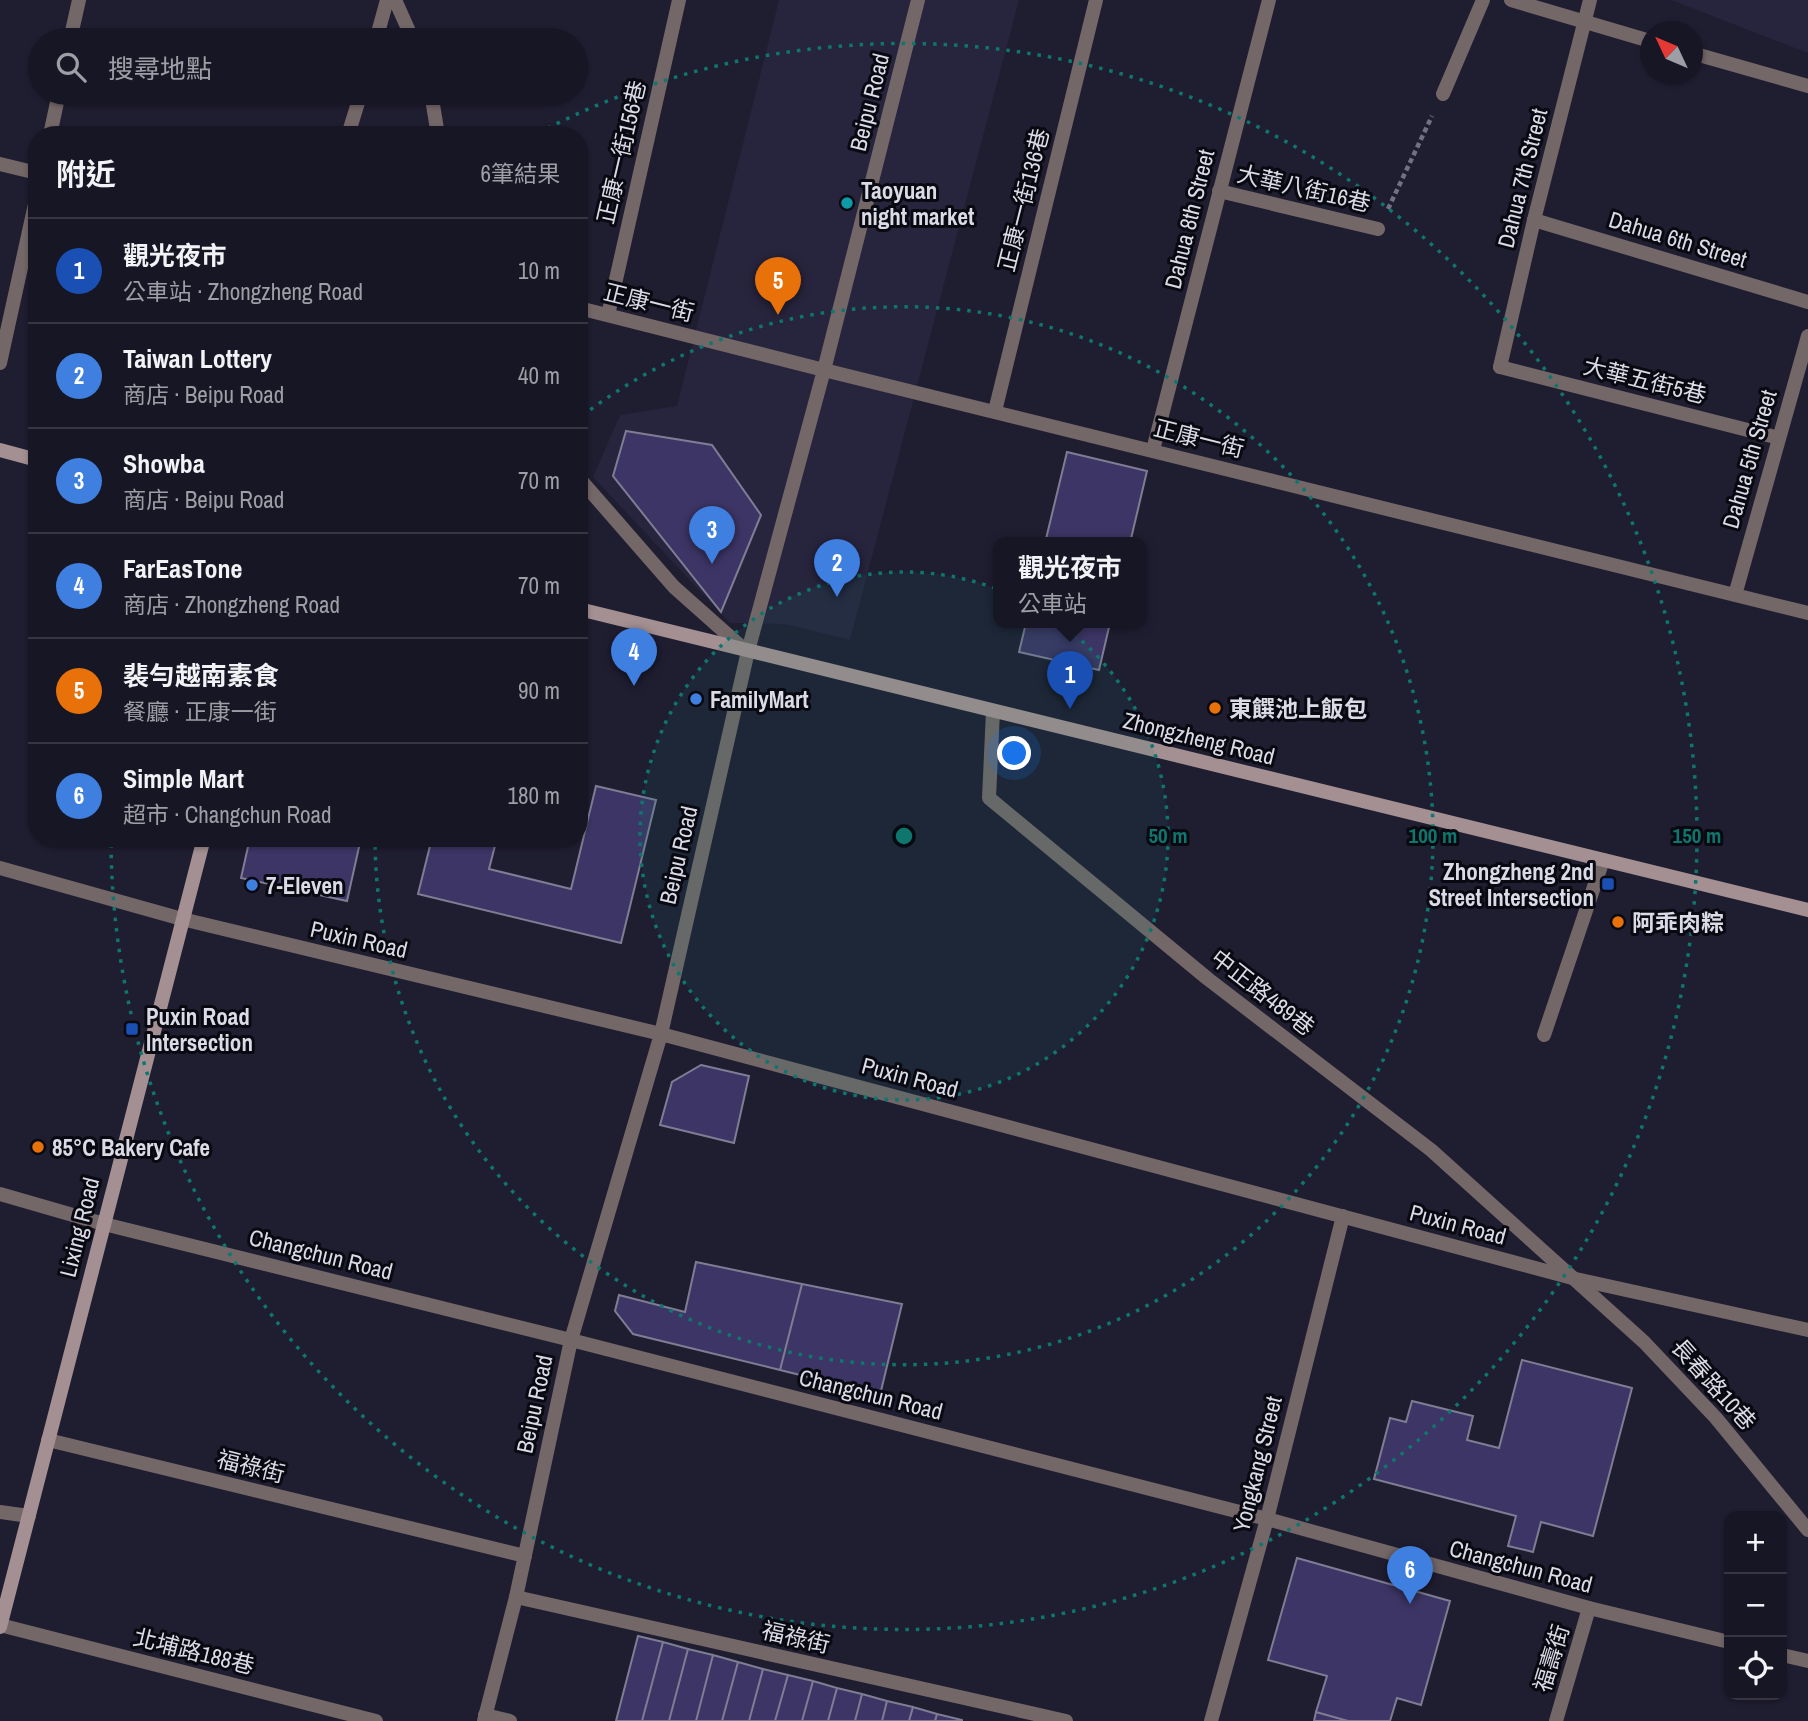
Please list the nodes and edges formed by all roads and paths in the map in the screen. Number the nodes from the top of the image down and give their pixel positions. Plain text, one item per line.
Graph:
1 (79, 0) edge
2 (387, 0) edge
3 (395, 0) edge
4 (679, 0) edge
5 (919, 0) edge
6 (1096, 0) edge
7 (1269, 0) edge
8 (1483, 0) edge
9 (1511, 0) edge
10 (1590, 0) edge
11 (1586, 22) junction
12 (73, 28) edge
13 (379, 28) edge
14 (408, 28) edge
15 (1640, 38) edge
16 (1703, 56) edge
17 (1808, 86) edge
18 (1443, 94) joint
19 (56, 105) edge
20 (357, 105) edge
21 (433, 105) edge
22 (52, 126) edge
23 (351, 126) edge
24 (436, 126) edge
25 (0, 164) edge
26 (28, 171) edge
27 (1219, 191) junction
28 (1534, 220) junction
29 (1378, 229) joint
30 (28, 236) edge
31 (1808, 302) edge
32 (588, 310) edge
33 (608, 315) junction
34 (1808, 336) edge
35 (0, 363) edge
36 (1500, 367) joint
37 (824, 370) junction
38 (995, 411) junction
39 (1779, 438) junction
40 (0, 450) edge
41 (1153, 450) junction
42 (28, 458) edge
43 (588, 488) edge
44 (1735, 595) junction
45 (588, 611) edge
46 (1808, 613) edge
47 (748, 652) junction
48 (993, 711) junction
49 (202, 847) edge
50 (1603, 860) junction
51 (0, 868) edge
52 (1808, 910) edge
53 (182, 919) junction
54 (660, 1034) junction
55 (1544, 1035) dead end
56 (0, 1194) edge
57 (1343, 1216) junction
58 (104, 1224) junction
59 (1576, 1279) junction
60 (1808, 1330) edge
61 (571, 1340) junction
62 (48, 1440) junction
63 (0, 1512) edge
64 (29, 1516) junction
65 (1267, 1520) junction
66 (1808, 1530) edge
67 (525, 1556) junction
68 (516, 1597) junction
69 (1589, 1608) junction
70 (0, 1626) edge
71 (1724, 1641) edge
72 (1787, 1656) edge
73 (1808, 1661) edge
74 (484, 1718) edge
75 (376, 1721) edge
76 (510, 1721) edge
77 (1066, 1721) edge
78 (1211, 1721) edge
79 (1556, 1721) edge

1 - 12 street
2 - 13 street
3 - 14 street
4 - 33 street, 正康一街156巷
5 - 37 street, Beipu Road
6 - 38 street, 正康一街136巷
7 - 27 street, Dahua 8th Street
8 - 18 street
9 - 11 street
10 - 11 street, Dahua 7th Street
11 - 15 street
11 - 28 street, Dahua 7th Street
16 - 17 street
18 - 29 path
19 - 22 street
20 - 23 street
21 - 24 street
25 - 26 street
27 - 29 street, 大華八街16巷
27 - 41 street, Dahua 8th Street
28 - 31 street, Dahua 6th Street
28 - 36 street, Dahua 7th Street
30 - 35 street
32 - 33 street, 正康一街
33 - 37 street, 正康一街
34 - 39 street, Dahua 5th Street
36 - 39 street, 大華五街5巷
37 - 38 street, 正康一街
37 - 47 street, Beipu Road
38 - 41 street, 正康一街
39 - 44 street, Dahua 5th Street
40 - 42 street
41 - 44 street, 正康一街
43 - 47 street
44 - 46 street, 正康一街
45 - 47 street, Zhongzheng Road
47 - 48 street, Zhongzheng Road
47 - 54 street, Beipu Road
48 - 50 street, Zhongzheng Road
48 - 59 street, 中正路489巷
49 - 53 street, Lixing Road
50 - 52 street, Zhongzheng Road
50 - 55 street
51 - 53 street, Puxin Road
53 - 54 street, Puxin Road
53 - 58 street, Lixing Road
54 - 57 street, Puxin Road
54 - 61 street, Beipu Road
56 - 58 street, Changchun Road
57 - 59 street, Puxin Road
57 - 65 street, Yongkang Street
58 - 61 street, Changchun Road
58 - 62 street, Lixing Road
59 - 60 street, Puxin Road
59 - 66 street, 長春路10巷
61 - 65 street, Changchun Road
61 - 67 street, Beipu Road
62 - 64 street, Lixing Road
62 - 67 street, 福祿街
63 - 64 street
64 - 70 street, Lixing Road
65 - 69 street, Changchun Road
65 - 78 street, Yongkang Street
67 - 68 street, Beipu Road
68 - 74 street, Beipu Road
68 - 77 street, 福祿街
69 - 71 street, Changchun Road
69 - 79 street, 福壽街
70 - 75 street, 北埔路188巷
72 - 73 street
74 - 76 street

